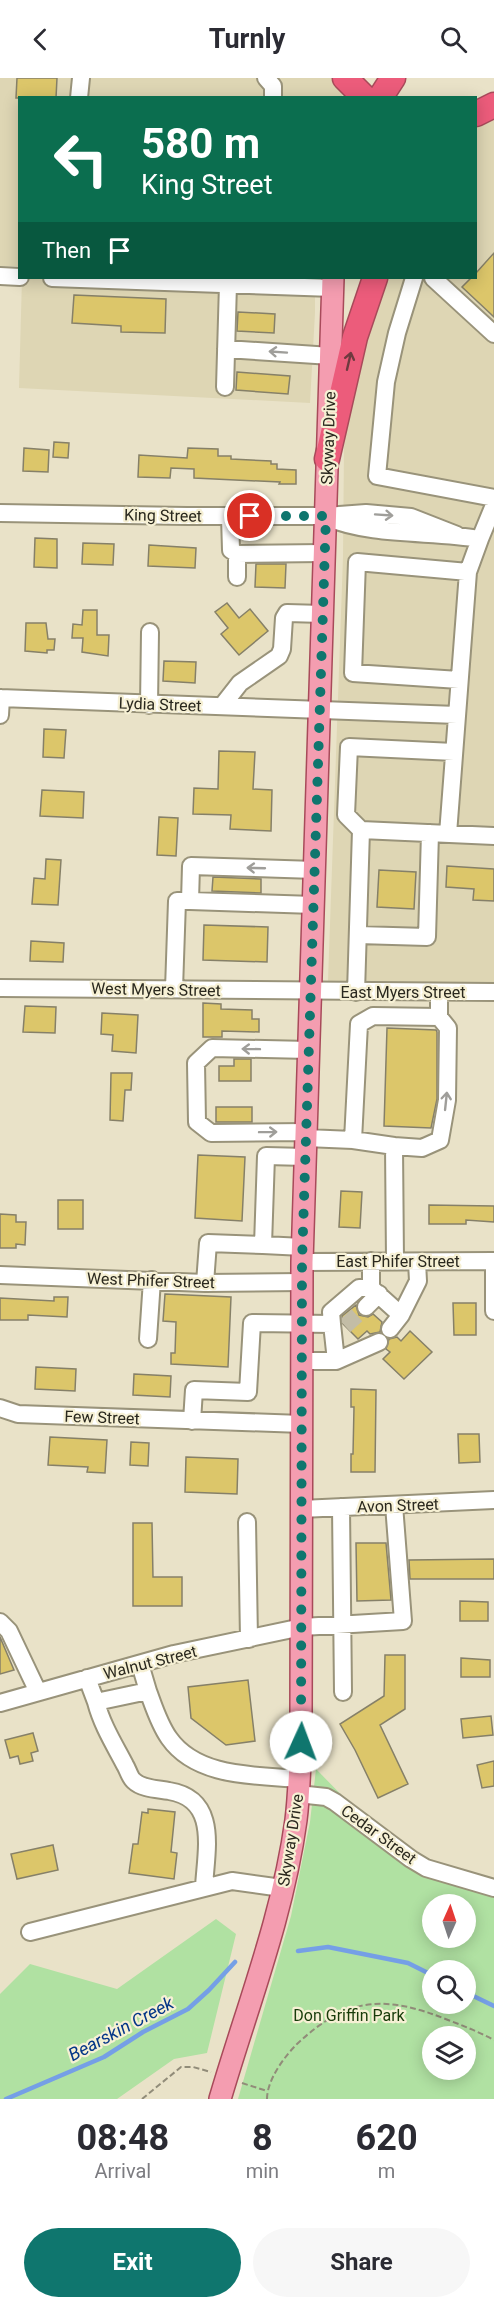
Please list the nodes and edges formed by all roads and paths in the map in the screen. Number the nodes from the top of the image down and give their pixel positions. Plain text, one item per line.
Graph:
1 (81, 78) edge
2 (266, 78) edge
3 (345, 78) edge
4 (393, 78) edge
5 (80, 96) edge
6 (273, 96) edge
7 (363, 96) edge
8 (381, 96) edge
9 (494, 105) edge
10 (477, 114) edge
11 (0, 276) edge
12 (18, 277) edge
13 (124, 279) edge
14 (375, 279) edge
15 (414, 279) edge
16 (434, 279) edge
17 (181, 280) edge
18 (333, 283) edge
19 (228, 284) junction
20 (494, 334) edge
21 (226, 349) junction
22 (331, 356) junction
23 (225, 387) dead end
24 (327, 459) junction
25 (494, 498) edge
26 (494, 505) edge
27 (0, 513) edge
28 (230, 516) junction
29 (326, 516) junction
30 (480, 539) junction
31 (324, 553) junction
32 (237, 554) junction
33 (468, 572) junction
34 (237, 577) dead end
35 (322, 614) junction
36 (150, 632) dead end
37 (459, 680) junction
38 (0, 698) edge
39 (149, 705) junction
40 (222, 706) junction
41 (320, 709) junction
42 (0, 716) edge
43 (457, 716) junction
44 (454, 752) junction
45 (362, 830) junction
46 (430, 833) junction
47 (448, 834) junction
48 (494, 836) edge
49 (315, 870) junction
50 (190, 901) junction
51 (314, 905) junction
52 (358, 935) junction
53 (0, 988) edge
54 (174, 989) junction
55 (312, 991) junction
56 (356, 992) junction
57 (439, 992) junction
58 (494, 992) edge
59 (439, 1017) junction
60 (309, 1050) junction
61 (353, 1140) junction
62 (306, 1142) junction
63 (394, 1146) junction
64 (263, 1245) junction
65 (394, 1261) junction
66 (494, 1261) edge
67 (371, 1262) junction
68 (417, 1262) junction
69 (302, 1263) junction
70 (0, 1275) edge
71 (152, 1280) junction
72 (205, 1283) junction
73 (375, 1291) junction
74 (366, 1307) tunnel mouth
75 (494, 1311) edge
76 (401, 1315) junction
77 (302, 1325) junction
78 (337, 1329) junction
79 (148, 1339) dead end
80 (302, 1361) junction
81 (336, 1361) junction
82 (0, 1408) edge
83 (199, 1421) junction
84 (302, 1424) junction
85 (494, 1500) edge
86 (394, 1505) junction
87 (341, 1507) junction
88 (301, 1509) junction
89 (247, 1522) dead end
90 (0, 1622) edge
91 (343, 1623) junction
92 (302, 1627) junction
93 (249, 1639) junction
94 (140, 1664) junction
95 (87, 1678) junction
96 (147, 1690) junction
97 (38, 1692) junction
98 (343, 1692) dead end
99 (0, 1702) edge
100 (96, 1702) junction
101 (298, 1786) junction
102 (204, 1887) junction
103 (282, 1888) junction
104 (494, 1888) edge
105 (30, 1932) dead end
106 (494, 2040) edge
107 (227, 2078) junction
108 (267, 2091) junction
109 (142, 2099) edge
110 (220, 2099) edge
111 (267, 2099) edge

1 - 5 street
2 - 6 street
3 - 7 highway
4 - 8 highway
9 - 10 highway
11 - 12 street
13 - 17 street
24 -> 14 highway
15 - 25 street
16 - 20 street
17 - 19 street
18 - 19 street
18 - 22 main road, Skyway Drive
19 - 21 street
22 -> 21 street
21 - 23 street
22 - 24 main road, Skyway Drive
24 - 29 main road, Skyway Drive
26 - 30 street
27 - 28 street, King Street
28 - 29 street, King Street
28 - 32 street
29 - 30 street, King Street
29 - 31 main road, Skyway Drive
30 - 33 street
31 - 32 street
31 - 35 main road, Skyway Drive
32 - 34 street
33 - 37 street
33 - 37 street
35 - 40 street
35 - 41 main road, Skyway Drive
36 - 39 street
37 - 43 street
38 - 39 street, Lydia Street
38 - 42 street
39 - 40 street, Lydia Street
40 - 41 street, Lydia Street
41 - 43 street, Lydia Street
41 - 49 main road, Skyway Drive
43 - 44 street
44 - 45 street
44 - 47 street
45 - 46 street
45 - 52 street
46 - 47 street
46 - 52 street
47 - 48 street
49 -> 50 street
49 - 51 main road, Skyway Drive
50 - 51 street
50 - 54 street
51 - 55 main road, Skyway Drive
52 - 56 street
53 - 54 street, West Myers Street
54 - 55 street, West Myers Street
55 - 56 street, East Myers Street
55 - 60 main road, Skyway Drive
56 - 57 street, East Myers Street
57 - 58 street, East Myers Street
57 - 59 street
59 - 61 street
63 -> 59 street
60 - 62 main road, Skyway Drive
60 -> 62 street
61 - 62 street
61 - 63 street
62 - 64 street
62 - 69 main road, Skyway Drive
63 - 65 street
64 - 69 street
64 - 72 street
65 - 67 street, East Phifer Street
65 - 68 street, East Phifer Street
66 - 68 street, East Phifer Street
66 - 75 street
67 - 69 street, East Phifer Street
67 - 73 street
68 - 76 street
69 - 72 street, West Phifer Street
69 - 77 main road, Skyway Drive
70 - 71 street, West Phifer Street
71 - 72 street, West Phifer Street
71 - 79 street
73 - 74 street
73 - 76 street
73 - 78 street
76 - 81 street
77 - 78 street
77 - 80 main road, Skyway Drive
77 - 83 street
78 - 81 street
80 - 81 street
80 - 84 main road, Skyway Drive
82 - 83 street, Few Street
83 - 84 street, Few Street
84 - 88 main road, Skyway Drive
85 - 86 street, Avon Street
86 - 87 street, Avon Street
86 - 91 street, Walnut Street
87 - 88 street, Avon Street
87 - 91 street
88 - 92 main road, Skyway Drive
89 - 93 street
90 - 97 street
91 - 92 street, Walnut Street
91 - 98 street
92 - 93 street, Walnut Street
92 - 101 main road, Skyway Drive
93 - 94 street, Walnut Street
94 - 95 street, Walnut Street
94 - 96 street, Cedar Street
95 - 97 street, Walnut Street
95 - 100 street
96 - 100 street
96 - 101 street, Cedar Street
97 - 99 street, Walnut Street
100 - 102 street
101 - 103 main road, Skyway Drive
101 - 104 street, Cedar Street
102 - 103 street
102 - 105 street
103 - 107 main road, Skyway Drive
106 - 108 path
107 - 108 path
107 - 109 path
107 - 110 main road, Skyway Drive
108 - 111 path

